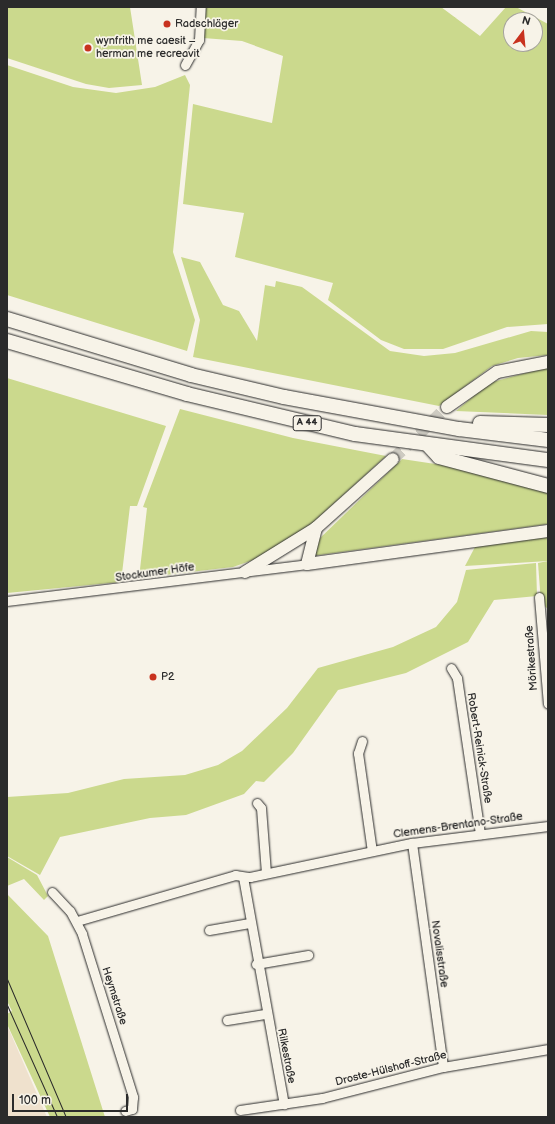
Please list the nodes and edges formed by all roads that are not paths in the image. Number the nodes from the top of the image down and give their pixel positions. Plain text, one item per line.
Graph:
1 (201, 7) edge
2 (186, 65) dead end
3 (7, 319) edge
4 (7, 341) edge
5 (548, 362) edge
6 (447, 407) tunnel mouth
7 (384, 417) junction
8 (548, 424) edge
9 (548, 440) edge
10 (428, 445) junction
11 (393, 459) tunnel mouth
12 (548, 460) edge
13 (548, 486) edge
14 (316, 528) junction
15 (548, 531) edge
16 (307, 564) junction
17 (245, 572) junction
18 (539, 597) dead end
19 (7, 601) edge
20 (544, 609) edge
21 (451, 668) dead end
22 (548, 704) edge
23 (362, 741) dead end
24 (257, 804) dead end
25 (548, 826) edge
26 (480, 834) junction
27 (412, 843) junction
28 (372, 851) junction
29 (266, 873) junction
30 (243, 877) junction
31 (52, 892) dead end
32 (77, 921) junction
33 (249, 923) junction
34 (210, 930) dead end
35 (308, 955) dead end
36 (256, 964) junction
37 (265, 1014) junction
38 (227, 1020) dead end
39 (548, 1049) edge
40 (443, 1067) junction
41 (284, 1104) junction
42 (240, 1110) dead end
43 (125, 1112) dead end

1 - 2 street
3 - 7 highway, A 44
4 - 10 highway, A 44
5 - 6 main road
7 - 8 highway
7 - 9 highway, A 44
10 - 12 highway, A 44
10 - 13 highway
11 - 14 main road
14 - 16 main road
14 - 17 main road
15 - 16 main road
16 - 17 street, Stockumer Höfe
17 - 19 street, Stockumer Höfe
18 - 20 street, Mörikestraße
20 - 22 street, Mörikestraße
21 - 26 street, Robert-Reinick-Straße
23 - 28 street
24 - 29 street
25 - 26 street, Clemens-Brentano-Straße
26 - 27 street, Clemens-Brentano-Straße
27 - 28 street, Clemens-Brentano-Straße
27 - 40 street, Novalisstraße
28 - 29 street, Clemens-Brentano-Straße
29 - 30 street, Clemens-Brentano-Straße
30 - 32 street, Clemens-Brentano-Straße
30 - 33 street, Rilkestraße
31 - 32 street, Heymstraße
32 - 43 street, Heymstraße
33 - 34 street
33 - 36 street, Rilkestraße
35 - 36 street
36 - 37 street, Rilkestraße
37 - 38 street
37 - 41 street, Rilkestraße
39 - 40 street, Droste-Hülshoff-Straße
40 - 41 street, Droste-Hülshoff-Straße
41 - 42 street, Droste-Hülshoff-Straße

